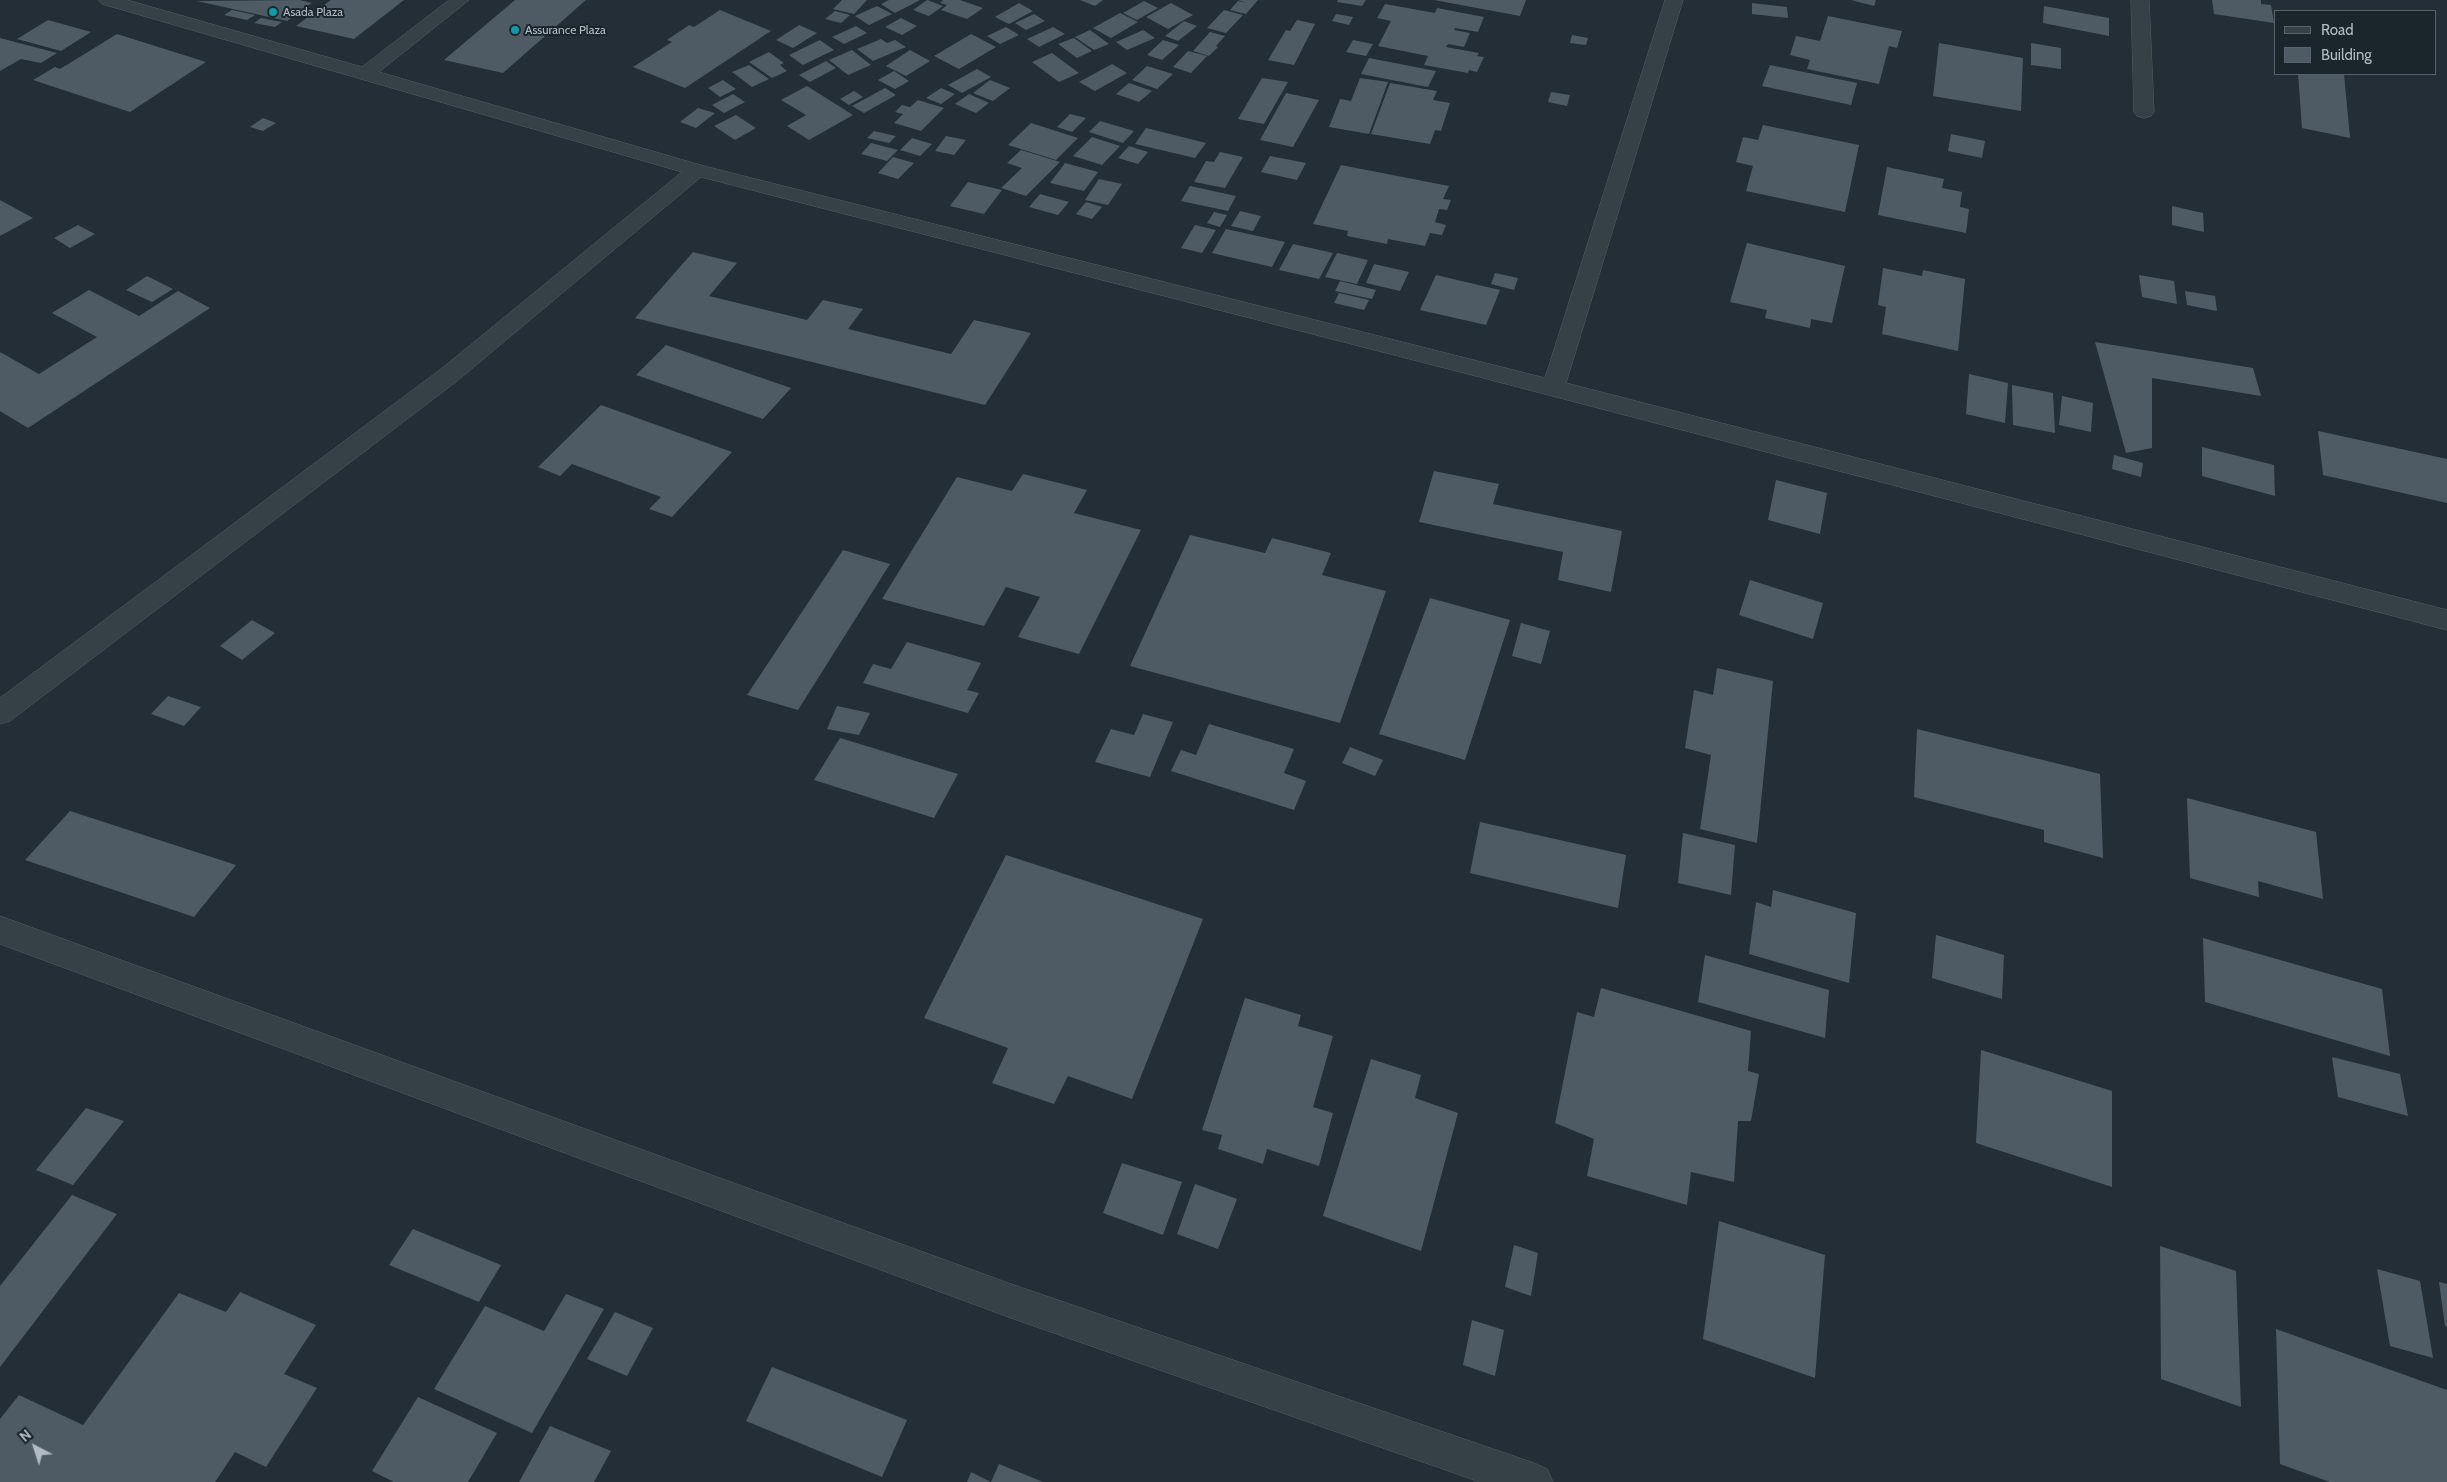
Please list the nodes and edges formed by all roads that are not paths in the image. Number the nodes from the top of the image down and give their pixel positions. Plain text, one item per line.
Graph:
1 (108, 0) edge
2 (460, 0) edge
3 (1674, 0) edge
4 (2140, 0) edge
5 (366, 73) junction
6 (2144, 112) dead end
7 (697, 170) junction
8 (1554, 388) junction
9 (2447, 620) edge
10 (0, 713) edge
11 (0, 930) edge
12 (1534, 1482) edge

1 - 5 street
2 - 5 street
3 - 8 street
4 - 6 street
5 - 7 street
7 - 8 street
7 - 10 street
8 - 9 street
11 - 12 street

